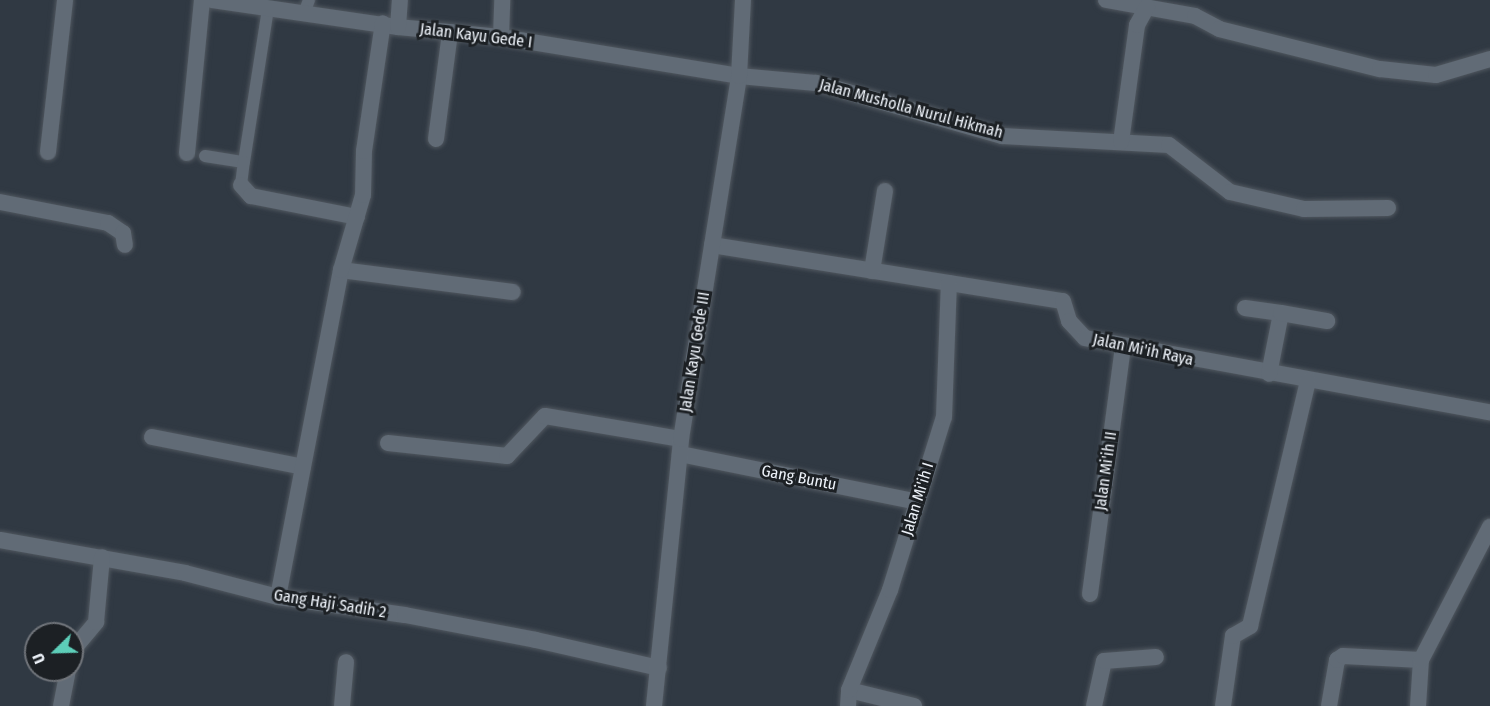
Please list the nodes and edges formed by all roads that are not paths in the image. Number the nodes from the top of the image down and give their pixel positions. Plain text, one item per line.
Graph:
1 (65, 0) edge
2 (202, 0) edge
3 (212, 0) edge
4 (400, 0) edge
5 (502, 0) edge
6 (743, 0) edge
7 (1106, 0) edge
8 (307, 7) edge
9 (1147, 8) junction
10 (268, 9) junction
11 (390, 25) junction
12 (450, 32) junction
13 (501, 37) junction
14 (1490, 58) edge
15 (739, 75) junction
16 (436, 139) dead end
17 (1120, 142) junction
18 (48, 152) dead end
19 (187, 153) dead end
20 (205, 156) dead end
21 (244, 162) junction
22 (241, 184) joint
23 (885, 191) dead end
24 (0, 202) edge
25 (1388, 208) dead end
26 (357, 217) junction
27 (125, 244) dead end
28 (712, 245) junction
29 (341, 270) junction
30 (872, 271) junction
31 (949, 283) junction
32 (513, 292) dead end
33 (1245, 308) dead end
34 (1281, 314) junction
35 (1327, 321) dead end
36 (1123, 348) junction
37 (1269, 374) junction
38 (1308, 381) junction
39 (1490, 412) edge
40 (152, 436) dead end
41 (388, 443) dead end
42 (680, 447) junction
43 (303, 467) junction
44 (917, 502) junction
45 (1490, 527) edge
46 (0, 540) edge
47 (102, 557) junction
48 (1090, 594) dead end
49 (278, 597) junction
50 (84, 636) edge
51 (1156, 657) dead end
52 (1421, 660) junction
53 (346, 662) dead end
54 (659, 668) junction
55 (66, 682) edge
56 (848, 698) edge
57 (61, 706) edge
58 (342, 706) edge
59 (654, 706) edge
60 (914, 706) edge
61 (1094, 706) edge
62 (1222, 706) edge
63 (1329, 706) edge
64 (1418, 706) edge

1 - 18 street
2 - 19 street
3 - 10 street, Jalan Kayu Gede I
4 - 11 street
5 - 13 street
6 - 15 street, Jalan Kayu Gede III
7 - 9 street
8 - 10 street, Jalan Kayu Gede I
8 - 11 street, Jalan Kayu Gede I
9 - 14 street
9 - 17 street
10 - 21 lane
11 - 12 street, Jalan Kayu Gede I
11 - 26 street
12 - 13 street, Jalan Kayu Gede I
12 - 16 street
13 - 15 street, Jalan Kayu Gede I
15 - 17 street, Jalan Musholla Nurul Hikmah
15 - 28 street, Jalan Kayu Gede III
17 - 25 street, Jalan Musholla Nurul Hikmah
20 - 21 lane
21 - 22 lane
22 - 26 street
23 - 30 street
24 - 27 street
26 - 29 street
28 - 30 street, Jalan Mi'ih Raya
28 - 42 street, Jalan Kayu Gede III
29 - 32 street
29 - 43 street
30 - 31 street, Jalan Mi'ih Raya
31 - 36 street, Jalan Mi'ih Raya
31 - 44 street, Jalan Mi'ih I
33 - 34 street
34 - 35 street
34 - 37 street
36 - 37 street, Jalan Mi'ih Raya
36 - 48 street, Jalan Mi'ih II
37 - 38 street, Jalan Mi'ih Raya
38 - 39 street, Jalan Mi'ih Raya
38 - 62 street
40 - 43 street
41 - 42 street, Gang Buntu
42 - 44 street, Gang Buntu
42 - 54 street, Jalan Kayu Gede III
43 - 49 street
44 - 56 street, Jalan Mi'ih I
45 - 52 street
46 - 47 street, Gang Haji Sadih 2
47 - 49 street, Gang Haji Sadih 2
47 - 50 street
49 - 54 street, Gang Haji Sadih 2
51 - 61 street
52 - 63 street
52 - 64 street
53 - 58 street
54 - 59 street, Jalan Kayu Gede III
55 - 57 street
56 - 60 street

